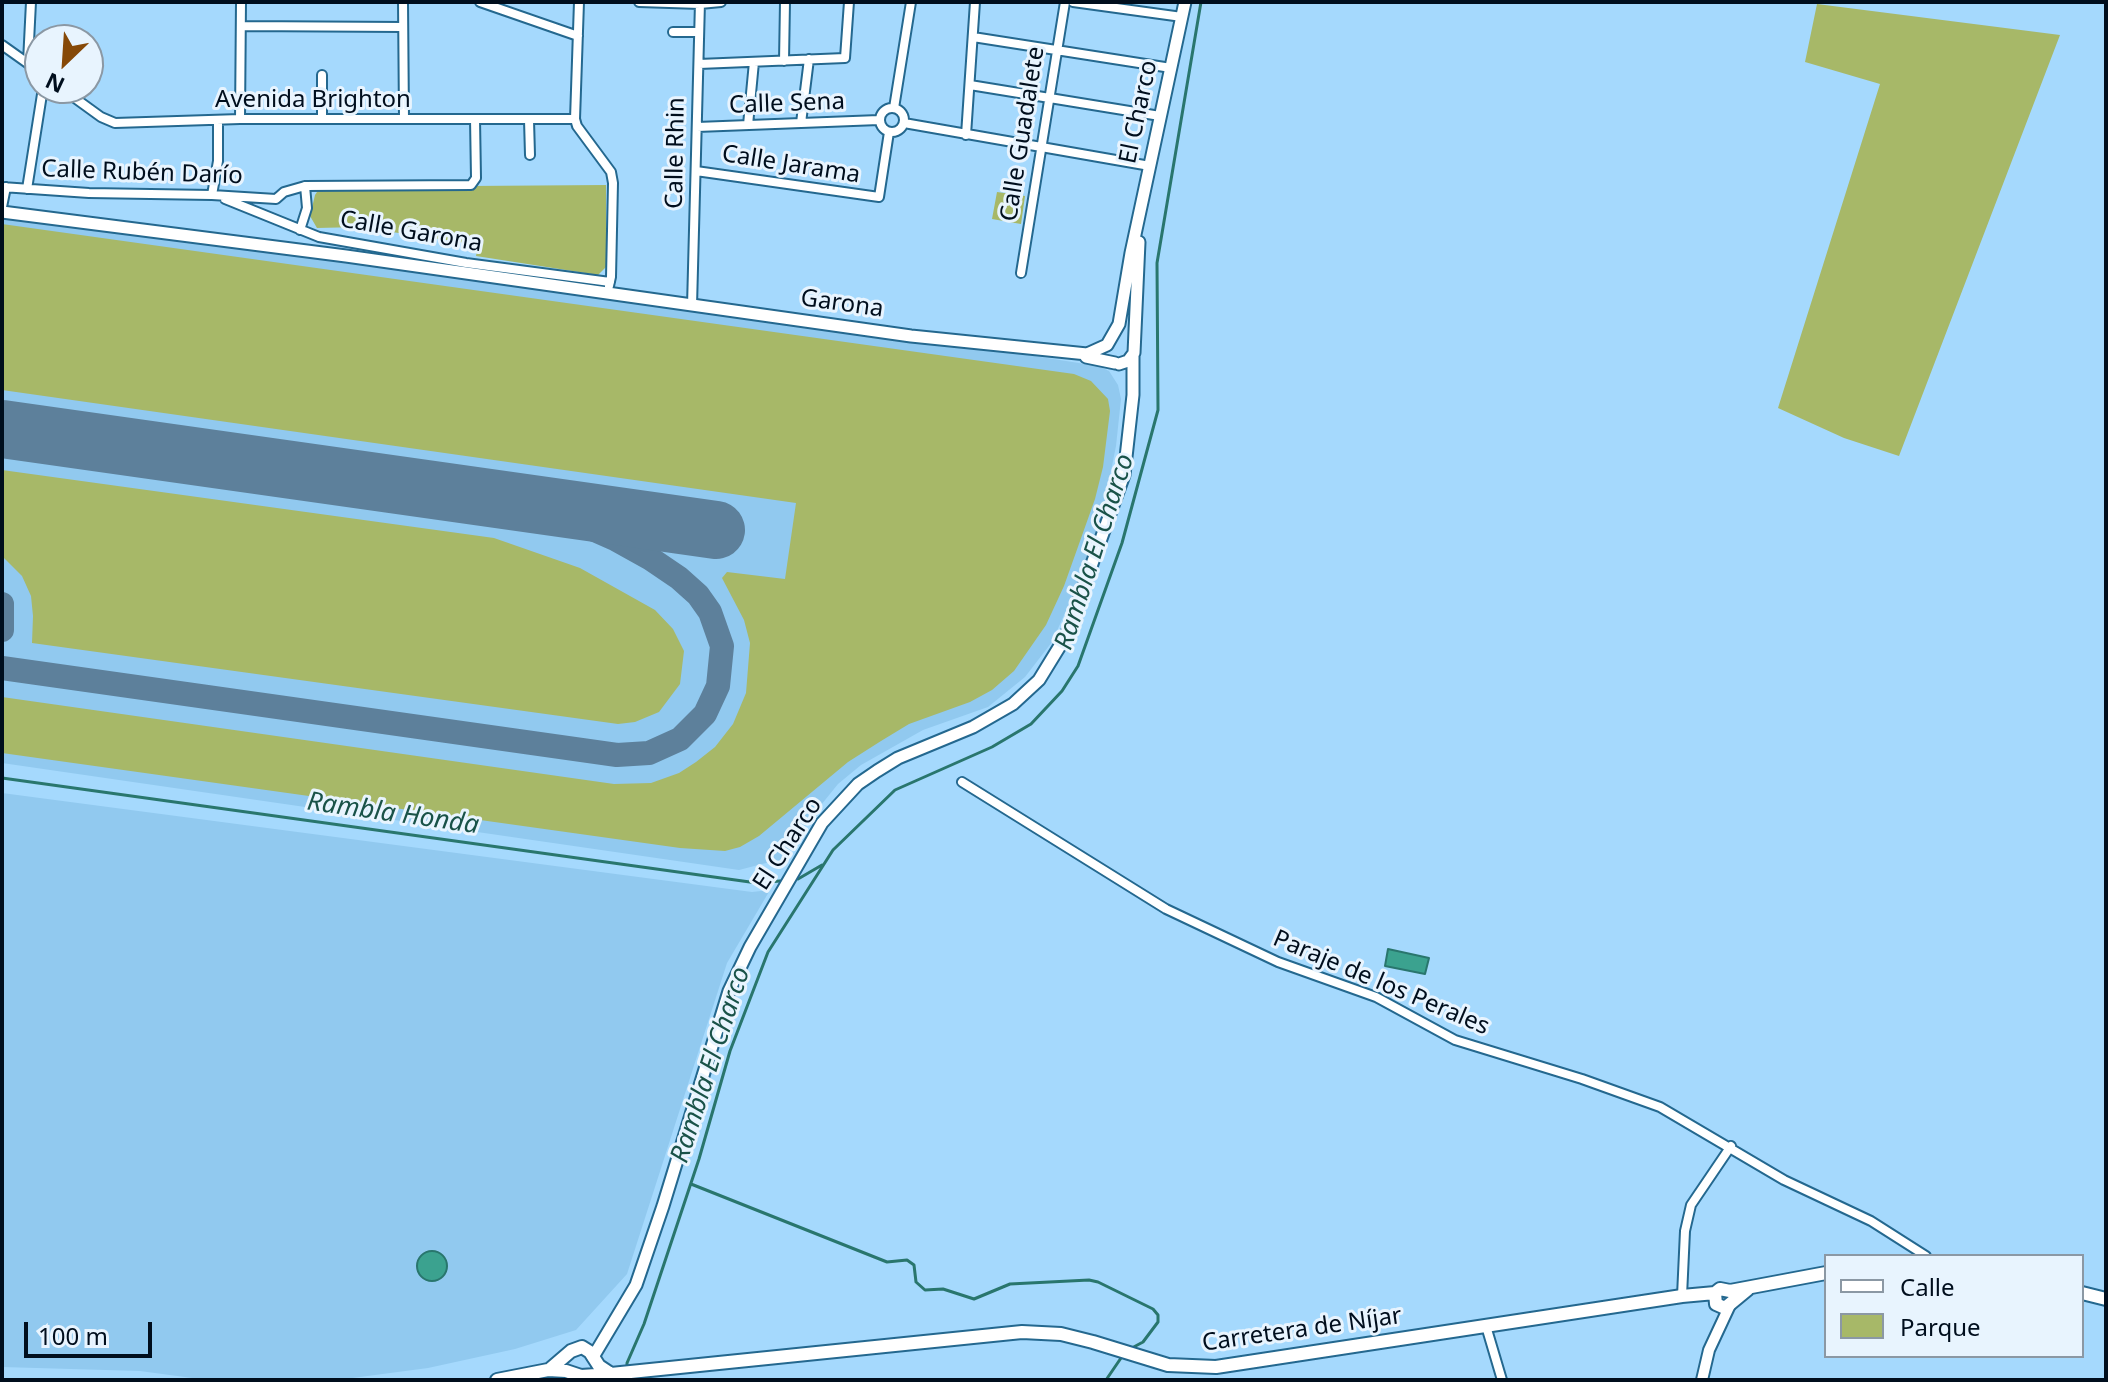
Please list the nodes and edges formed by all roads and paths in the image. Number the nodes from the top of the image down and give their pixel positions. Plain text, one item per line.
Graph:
1 (31, 2) edge
2 (241, 2) edge
3 (403, 2) edge
4 (480, 2) edge
5 (579, 2) edge
6 (639, 2) edge
7 (721, 2) edge
8 (785, 2) edge
9 (849, 2) edge
10 (911, 2) edge
11 (975, 2) edge
12 (1065, 2) edge
13 (1073, 2) edge
14 (1185, 2) edge
15 (700, 3) edge
16 (490, 4) edge
17 (1182, 17) junction
18 (30, 24) edge
19 (241, 26) junction
20 (403, 27) junction
21 (673, 32) dead end
22 (698, 32) junction
23 (578, 36) junction
24 (973, 37) junction
25 (2, 45) edge
26 (1058, 50) junction
27 (24, 59) edge
28 (809, 59) junction
29 (784, 61) junction
30 (754, 62) junction
31 (699, 64) junction
32 (1171, 68) junction
33 (322, 75) dead end
34 (970, 85) junction
35 (1050, 98) junction
36 (40, 104) edge
37 (83, 104) edge
38 (894, 108) junction
39 (1160, 116) junction
40 (240, 119) junction
41 (322, 119) junction
42 (404, 119) junction
43 (475, 119) junction
44 (575, 119) junction
45 (218, 120) junction
46 (529, 120) junction
47 (879, 120) junction
48 (801, 123) junction
49 (904, 123) junction
50 (748, 125) junction
51 (697, 127) junction
52 (889, 132) junction
53 (966, 135) junction
54 (1042, 148) junction
55 (530, 155) dead end
56 (1150, 166) junction
57 (696, 171) junction
58 (305, 186) junction
59 (4, 187) edge
60 (27, 189) junction
61 (212, 195) junction
62 (276, 199) junction
63 (2, 210) edge
64 (1139, 217) junction
65 (273, 219) junction
66 (300, 230) junction
67 (1021, 273) dead end
68 (610, 282) junction
69 (605, 294) junction
70 (633, 298) junction
71 (692, 306) junction
72 (1110, 342) junction
73 (1133, 352) junction
74 (1074, 354) junction
75 (1117, 364) junction
76 (1132, 386) junction
77 (962, 782) dead end
78 (1731, 1146) junction
79 (1923, 1254) edge
80 (1824, 1273) edge
81 (2106, 1287) edge
82 (2084, 1292) edge
83 (2084, 1294) edge
84 (1682, 1296) junction
85 (2106, 1299) edge
86 (1728, 1301) junction
87 (1486, 1326) junction
88 (610, 1328) junction
89 (582, 1347) junction
90 (567, 1356) junction
91 (594, 1359) junction
92 (548, 1370) junction
93 (570, 1372) junction
94 (587, 1374) junction
95 (611, 1374) junction
96 (497, 1380) edge
97 (1502, 1380) edge
98 (1702, 1380) edge

1 - 18 street
2 - 19 street
3 - 20 street
4 - 16 street
5 - 23 street
6 - 15 street
7 - 15 street
8 - 29 street
9 - 28 street, Calle Sena
10 - 38 street
11 - 24 street
12 - 26 street, Calle Guadalete
13 - 17 street
14 - 17 main road, El Charco
15 - 22 street, Calle Rhin
16 - 23 street
17 - 32 main road, El Charco
19 - 20 street
19 - 40 street
20 - 42 street
21 - 22 street
22 - 31 street, Calle Rhin
23 - 44 street
24 - 26 street
24 - 34 street
25 - 27 street
26 - 32 street
26 - 35 street, Calle Guadalete
28 - 29 street
28 - 48 street
29 - 30 street
30 - 31 street
30 - 50 street
31 - 51 street, Calle Rhin
32 - 39 main road, El Charco
33 - 41 street
34 - 35 street
34 - 53 street
35 - 39 street
35 - 54 street, Calle Guadalete
36 - 60 street
37 - 45 street, Avenida Brighton
38 - 47 street
38 - 49 street
39 - 56 main road, El Charco
40 - 41 street, Avenida Brighton
40 - 45 street, Avenida Brighton
41 - 42 street, Avenida Brighton
42 - 43 street, Avenida Brighton
43 - 46 street, Avenida Brighton
43 - 58 street, Calle Rubén Darío
44 - 46 street, Avenida Brighton
44 - 68 street
45 - 61 street
46 - 55 street
47 - 48 street, Calle Sena
47 - 52 street
48 - 50 street, Calle Sena
49 - 52 street
49 - 53 street
50 - 51 street, Calle Sena
51 - 57 street, Calle Rhin
52 - 57 street, Calle Jarama
53 - 54 street
54 - 56 street
54 - 67 street, Calle Guadalete
56 - 64 main road, El Charco
57 - 71 street, Calle Rhin
58 - 62 street, Calle Rubén Darío
58 - 66 street
59 - 60 street, Calle Rubén Darío
59 - 63 street, Calle Rubén Darío
60 - 61 street, Calle Rubén Darío
61 - 62 street, Calle Rubén Darío
61 - 65 street, Calle Garona
62 - 65 street, Calle Rubén Darío
63 - 69 main road, Garona
64 - 72 main road, El Charco
64 - 73 main road, El Charco
65 - 66 street, Calle Garona
66 - 68 street, Calle Garona
68 - 69 street
68 - 70 street
69 - 70 main road, Garona
70 - 71 main road, Garona
71 - 74 main road, Garona
72 - 73 main road
72 - 74 main road
72 - 75 main road
73 - 75 main road
73 - 76 main road, El Charco
74 - 75 main road, Garona
75 - 76 main road
76 - 88 main road, El Charco
77 - 78 street, Paraje de los Perales
78 - 79 street, Paraje de los Perales
78 - 84 street
80 - 86 main road
81 - 82 main road
83 - 85 main road
84 - 86 main road, Carretera de Níjar
84 - 87 main road, Carretera de Níjar
86 - 98 street
87 - 95 main road, Carretera de Níjar
87 - 97 street
88 - 89 main road
88 - 91 main road, El Charco
89 - 90 main road, Carretera de Níjar
89 - 91 main road
90 - 92 main road, Carretera de Níjar
90 - 93 main road
91 - 94 main road
91 - 95 main road
92 - 93 main road, Carretera de Níjar
92 - 96 main road, Carretera de Níjar
93 - 94 main road, Carretera de Níjar
94 - 95 main road, Carretera de Níjar

